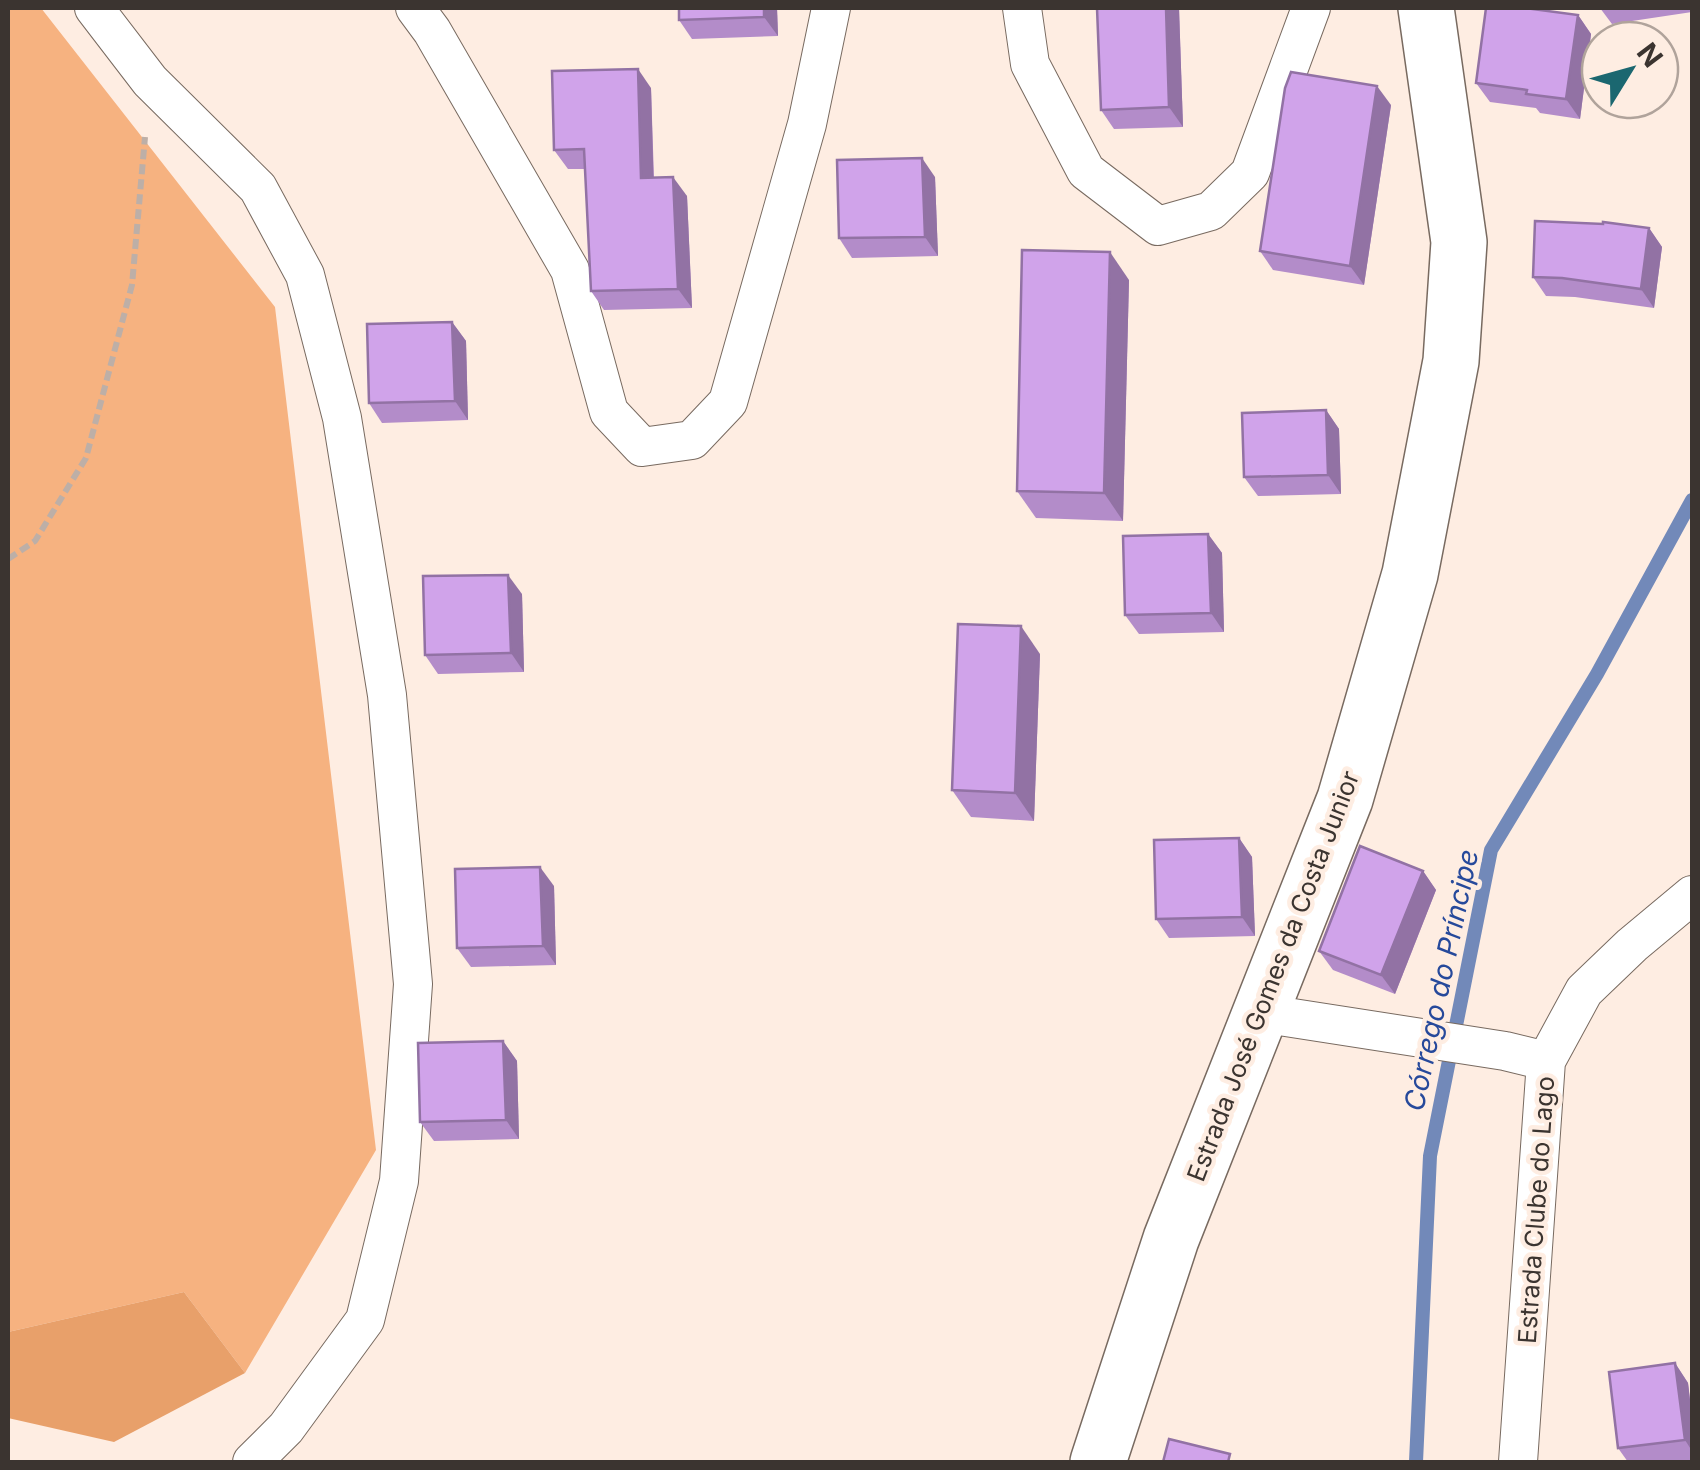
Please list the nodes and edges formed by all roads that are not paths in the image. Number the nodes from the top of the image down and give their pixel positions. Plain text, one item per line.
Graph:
1 (94, 8) edge
2 (415, 8) edge
3 (831, 8) edge
4 (1022, 8) edge
5 (1311, 8) edge
6 (1426, 8) edge
7 (1692, 895) edge
8 (1261, 1013) junction
9 (1546, 1062) junction
10 (252, 1462) edge
11 (1098, 1462) edge
12 (1518, 1462) edge

1 - 10 street
2 - 3 street
4 - 5 street
6 - 8 street, Estrada José Gomes da Costa Junior
7 - 9 street, Estrada Clube do Lago
8 - 9 street
8 - 11 street, Estrada José Gomes da Costa Junior
9 - 12 street, Estrada Clube do Lago

